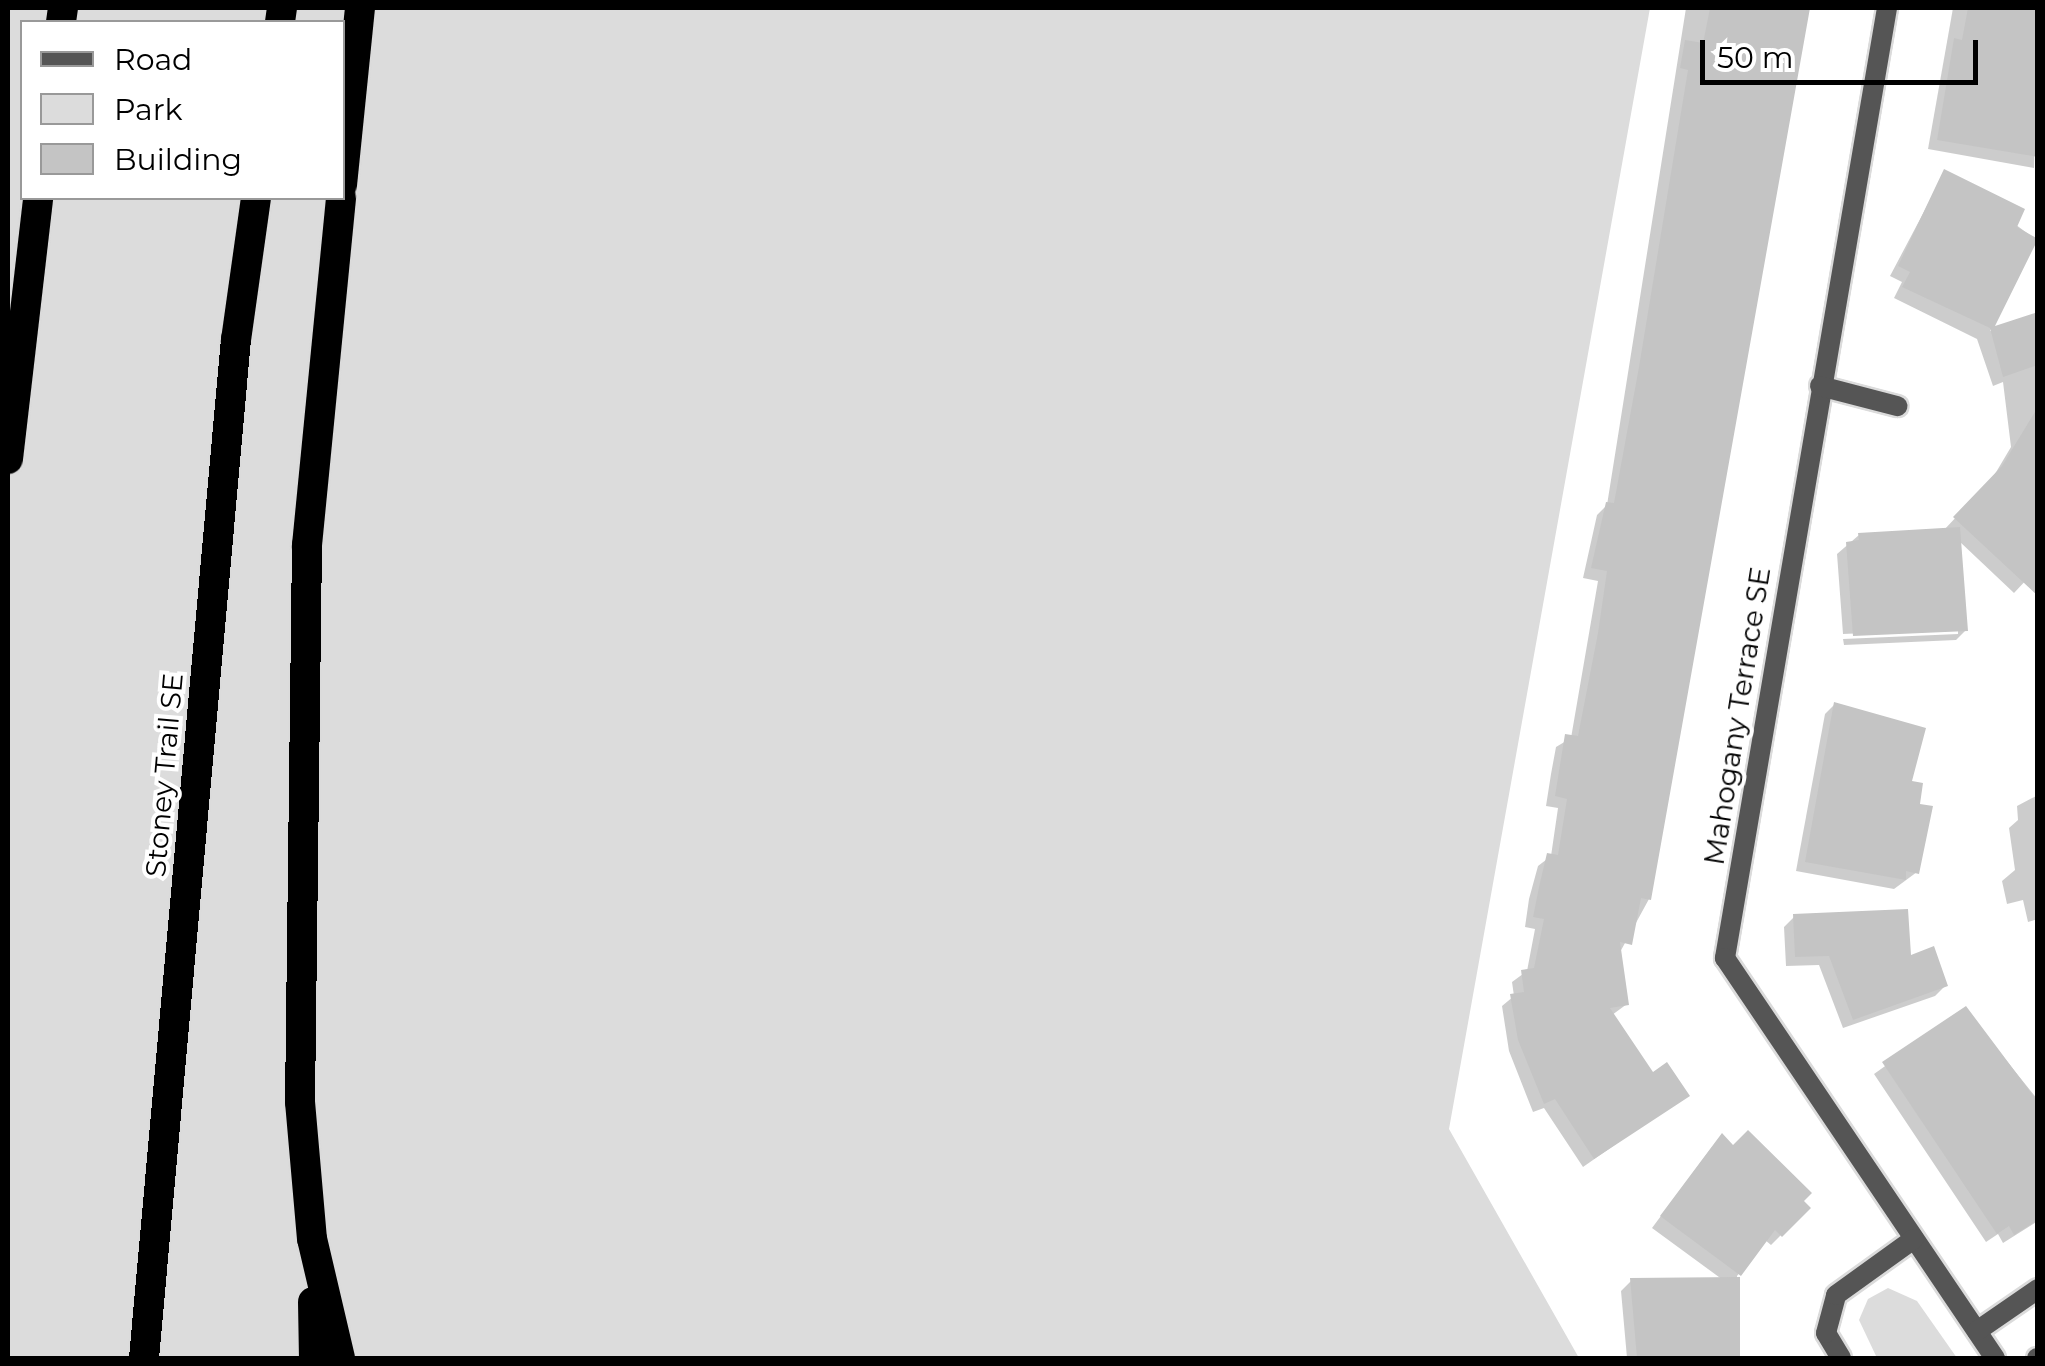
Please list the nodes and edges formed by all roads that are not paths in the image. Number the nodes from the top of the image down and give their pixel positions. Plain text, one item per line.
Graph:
1 (360, 8) edge
2 (1886, 8) edge
3 (345, 155) edge
4 (38, 200) edge
5 (256, 200) edge
6 (341, 200) edge
7 (1820, 386) junction
8 (1897, 406) dead end
9 (8, 458) edge
10 (1914, 1238) junction
11 (312, 1239) junction
12 (2038, 1289) edge
13 (1976, 1331) junction
14 (144, 1358) edge
15 (314, 1358) edge
16 (340, 1358) edge
17 (1841, 1358) edge
18 (1995, 1358) edge

1 - 3 highway
2 - 7 street, Mahogany Terrace SE
4 - 9 highway
5 - 14 highway, Stoney Trail SE
6 - 11 highway
7 - 8 street
7 - 10 street, Mahogany Terrace SE
10 - 13 street, Mahogany Terrace SE
10 - 17 street
11 - 15 highway
11 - 16 highway
12 - 13 street
13 - 18 street, Mahogany Terrace SE

